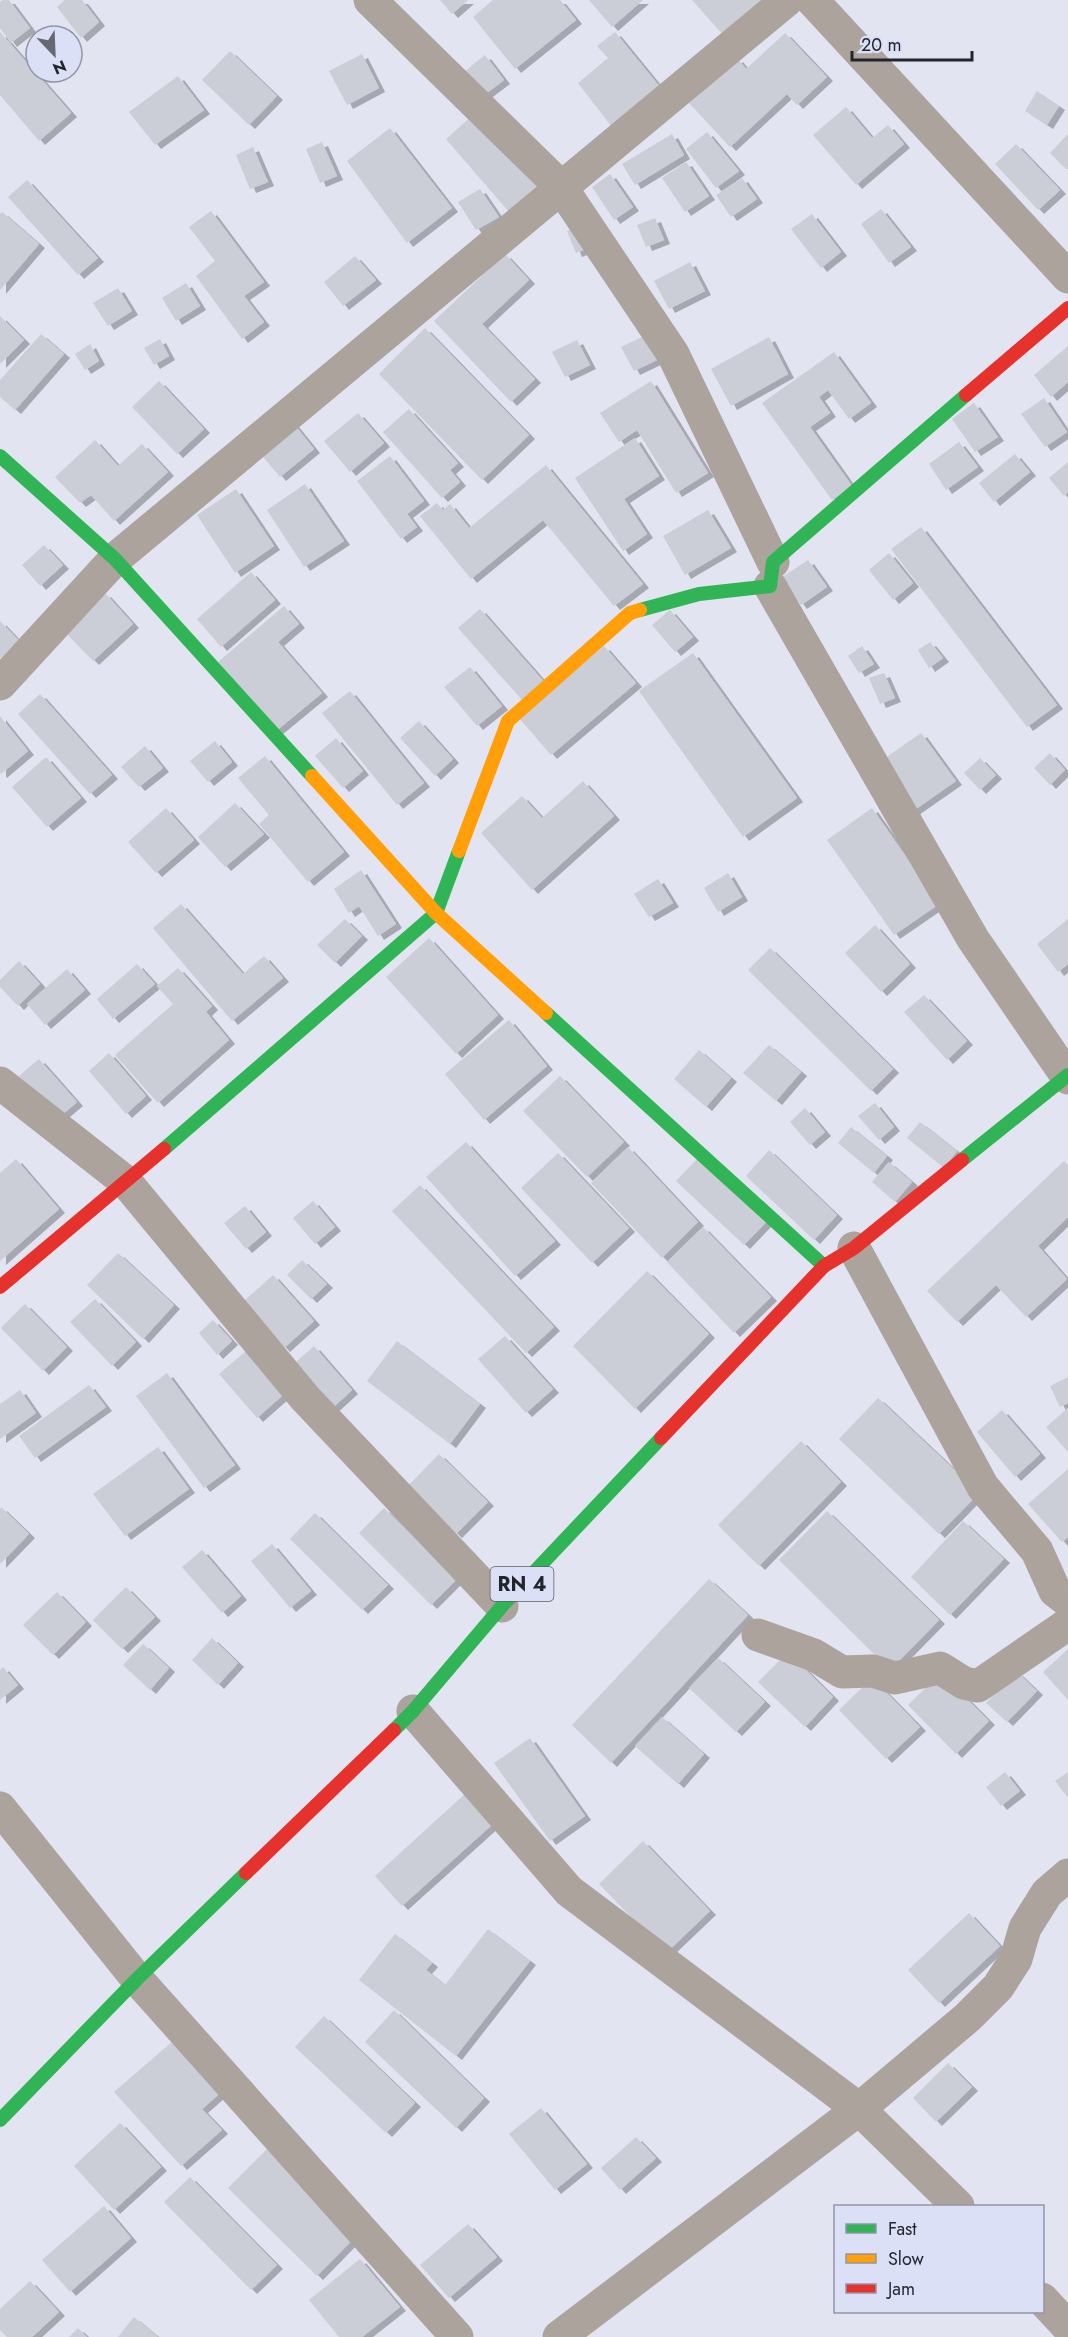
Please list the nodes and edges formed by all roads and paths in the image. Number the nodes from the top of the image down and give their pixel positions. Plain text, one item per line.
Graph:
1 (370, 0) edge
2 (787, 0) edge
3 (812, 0) edge
4 (561, 188) junction
5 (1068, 277) edge
6 (1068, 308) edge
7 (0, 456) edge
8 (115, 559) junction
9 (772, 574) junction
10 (0, 684) edge
11 (436, 913) junction
12 (1068, 1076) edge
13 (0, 1083) edge
14 (126, 1182) junction
15 (854, 1248) junction
16 (824, 1266) junction
17 (0, 1287) edge
18 (1068, 1601) edge
19 (502, 1606) junction
20 (1068, 1624) edge
21 (758, 1635) dead end
22 (413, 1711) junction
23 (0, 1808) edge
24 (1068, 1875) edge
25 (137, 1979) junction
26 (859, 2109) junction
27 (0, 2120) edge
28 (957, 2205) edge
29 (1044, 2300) edge
30 (1068, 2327) edge
31 (457, 2337) edge
32 (559, 2337) edge

1 - 4 street
2 - 4 street
3 - 5 street
4 - 8 street
4 - 9 street
6 - 9 main road
7 - 8 main road
8 - 10 street
8 - 11 main road
9 - 11 main road
9 - 12 street
11 - 14 main road
11 - 16 main road
12 - 15 main road, RN 4
13 - 14 street
14 - 17 main road
14 - 19 street
15 - 16 main road, RN 4
15 - 18 street
16 - 19 main road, RN 4
19 - 22 main road, RN 4
20 - 21 street
22 - 25 main road, RN 4
22 - 26 street
23 - 25 street
24 - 26 street
25 - 27 main road, RN 4
25 - 31 street
26 - 28 street
26 - 32 street
29 - 30 street

